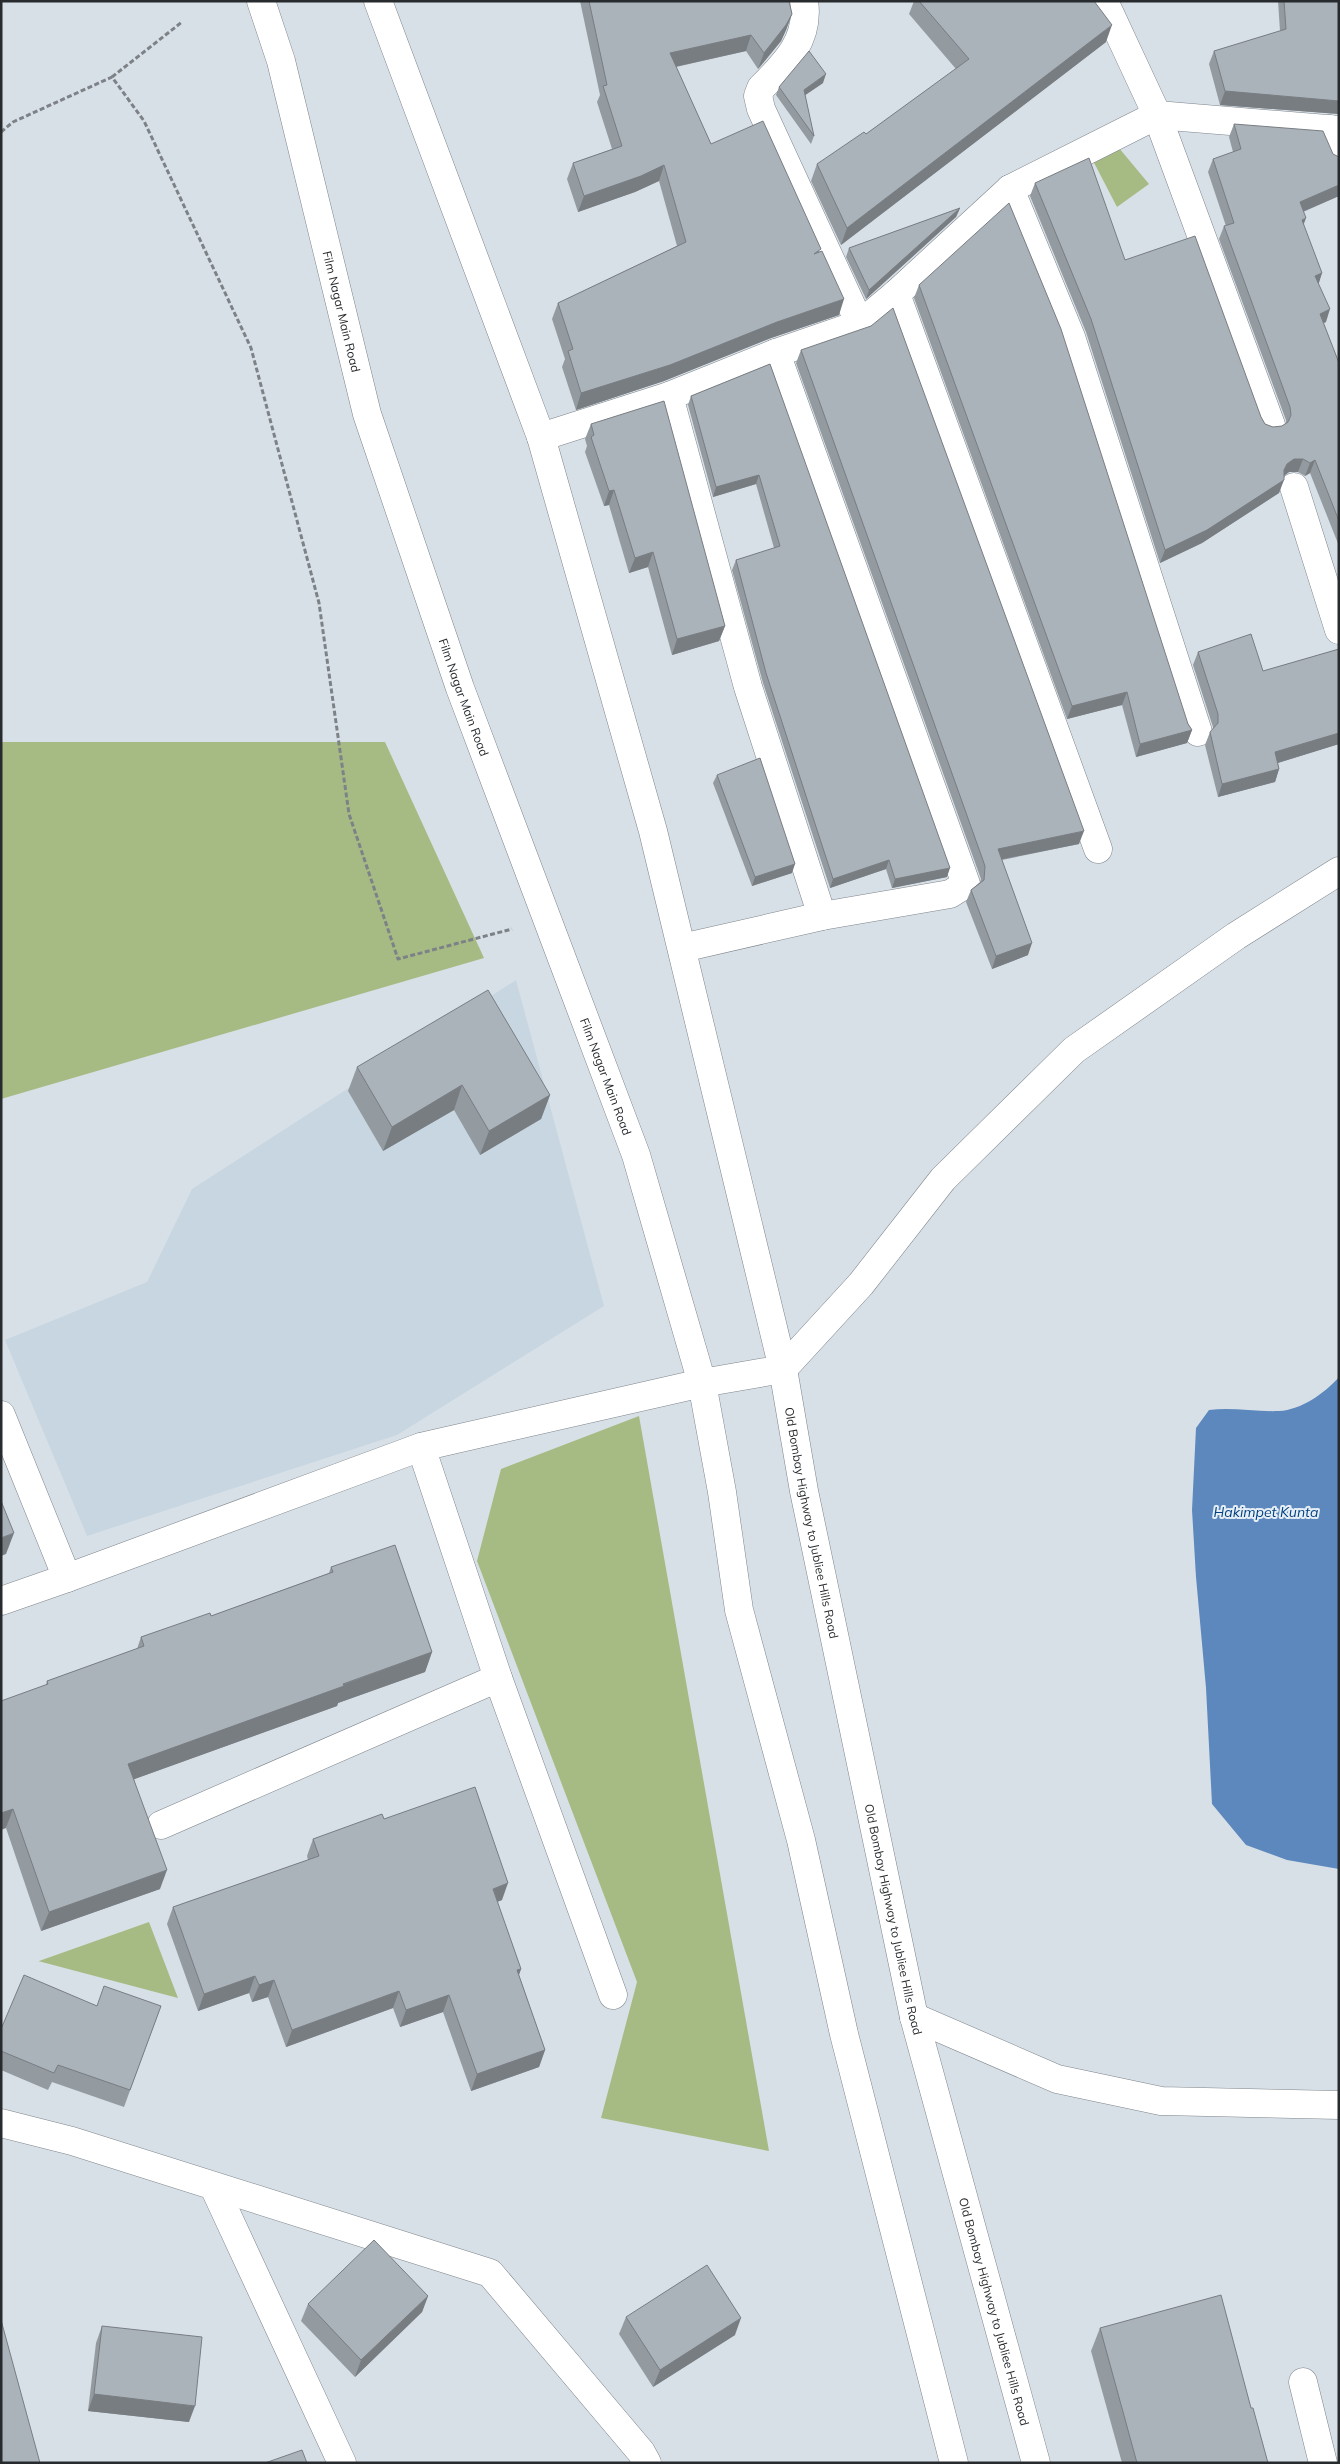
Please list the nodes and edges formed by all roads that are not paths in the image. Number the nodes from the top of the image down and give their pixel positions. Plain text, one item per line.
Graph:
1 (261, 1) edge
2 (378, 1) edge
3 (804, 1) edge
4 (1104, 1) edge
5 (1157, 115) junction
6 (1334, 130) edge
7 (1339, 156) edge
8 (1010, 189) junction
9 (896, 294) junction
10 (860, 324) junction
11 (776, 353) junction
12 (669, 396) junction
13 (1271, 425) edge
14 (541, 437) junction
15 (1294, 487) dead end
16 (1339, 630) edge
17 (1198, 732) dead end
18 (1098, 849) dead end
19 (1339, 871) edge
20 (822, 916) junction
21 (682, 948) junction
22 (784, 1369) junction
23 (702, 1383) junction
24 (1, 1415) edge
25 (421, 1447) junction
26 (67, 1578) junction
27 (1, 1600) edge
28 (498, 1678) junction
29 (161, 1825) dead end
30 (614, 1995) dead end
31 (914, 2016) junction
32 (1339, 2105) edge
33 (1, 2123) edge
34 (214, 2187) junction
35 (1303, 2382) dead end
36 (342, 2463) edge
37 (647, 2463) edge
38 (954, 2463) edge
39 (1036, 2463) edge
40 (1323, 2463) edge

1 - 23 street, Film Nagar Main Road
2 - 14 street, Old Bombay Highway to Jubliee Hills Road
3 - 10 street
4 - 5 street
5 - 6 street
5 - 8 street
5 - 13 street
6 - 7 street
8 - 9 street
8 - 17 street
9 - 10 street
9 - 18 street
10 - 11 street
11 - 12 street
11 - 20 street
12 - 14 street
12 - 20 street
14 - 21 street, Old Bombay Highway to Jubliee Hills Road
15 - 16 street
19 - 22 street
20 - 21 street
21 - 22 street, Old Bombay Highway to Jubliee Hills Road
22 - 23 street
22 - 31 street, Old Bombay Highway to Jubliee Hills Road
23 - 25 street
23 - 38 street
24 - 26 street
25 - 26 street
25 - 28 street
26 - 27 street
28 - 29 street
28 - 30 street
31 - 32 street
31 - 39 street, Old Bombay Highway to Jubliee Hills Road
33 - 34 street
34 - 36 street
34 - 37 street
35 - 40 street

